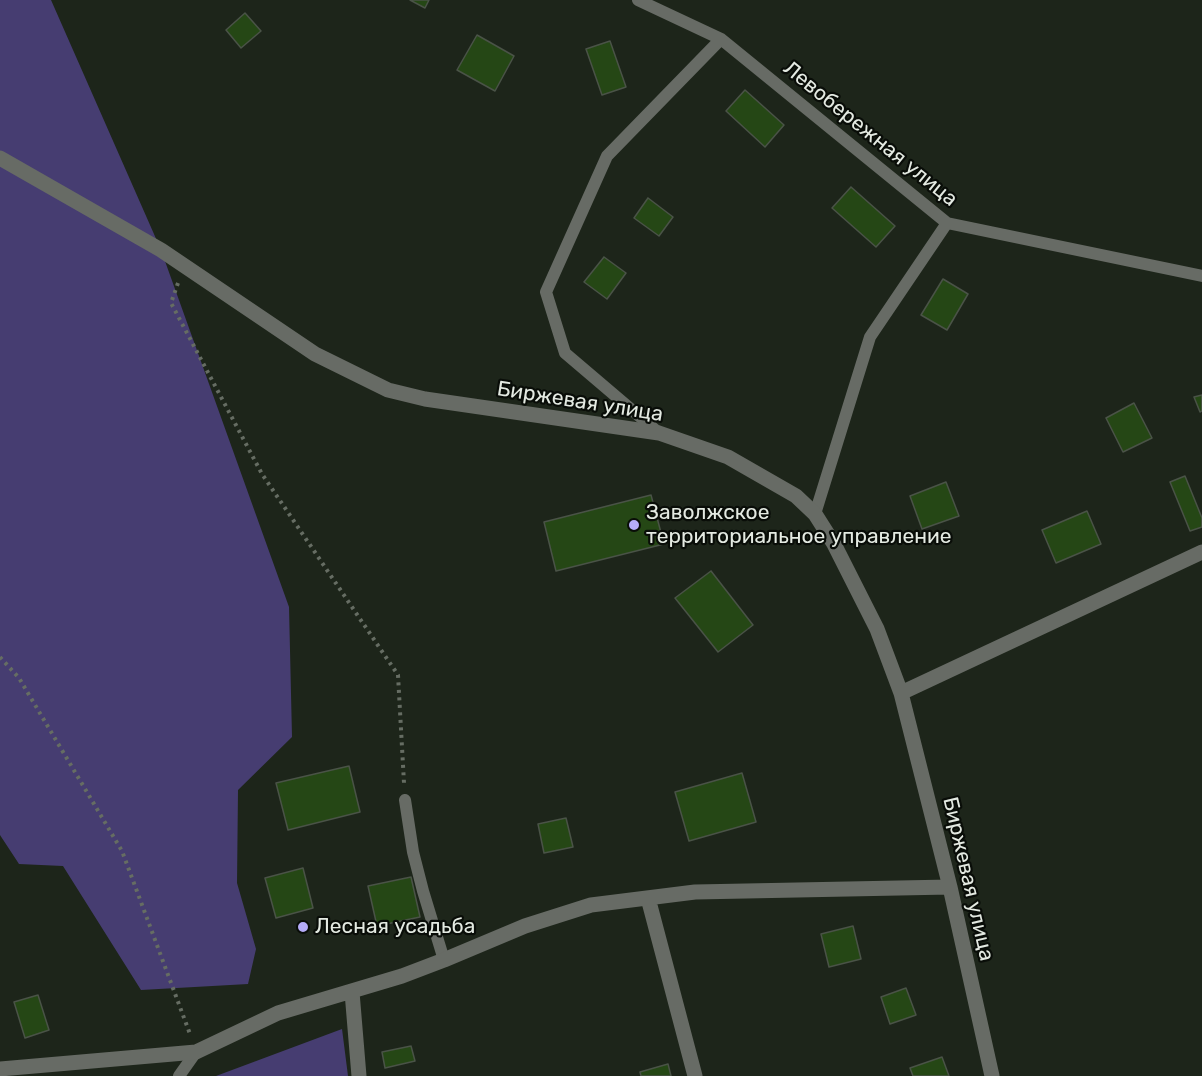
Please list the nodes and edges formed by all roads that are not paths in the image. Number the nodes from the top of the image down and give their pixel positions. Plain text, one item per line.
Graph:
1 (638, 0) edge
2 (721, 39) junction
3 (0, 158) edge
4 (947, 223) junction
5 (1202, 276) edge
6 (659, 434) junction
7 (814, 514) junction
8 (1202, 552) edge
9 (901, 693) junction
10 (405, 800) road end
11 (950, 887) junction
12 (648, 897) junction
13 (444, 960) junction
14 (352, 992) junction
15 (196, 1052) junction
16 (0, 1069) edge
17 (179, 1076) edge
18 (358, 1076) edge
19 (695, 1076) edge
20 (992, 1076) edge

1 - 2 lane, Левобережная улица
2 - 4 lane, Левобережная улица
2 - 6 lane
3 - 6 street, Биржевая улица
4 - 5 lane, Левобережная улица
4 - 7 lane
6 - 7 street, Биржевая улица
7 - 9 street, Биржевая улица
8 - 9 street
9 - 11 street, Биржевая улица
10 - 13 lane
11 - 12 street
11 - 20 street, Биржевая улица
12 - 13 street
12 - 19 street
13 - 14 street
14 - 15 street
14 - 18 street
15 - 16 street
15 - 17 lane

